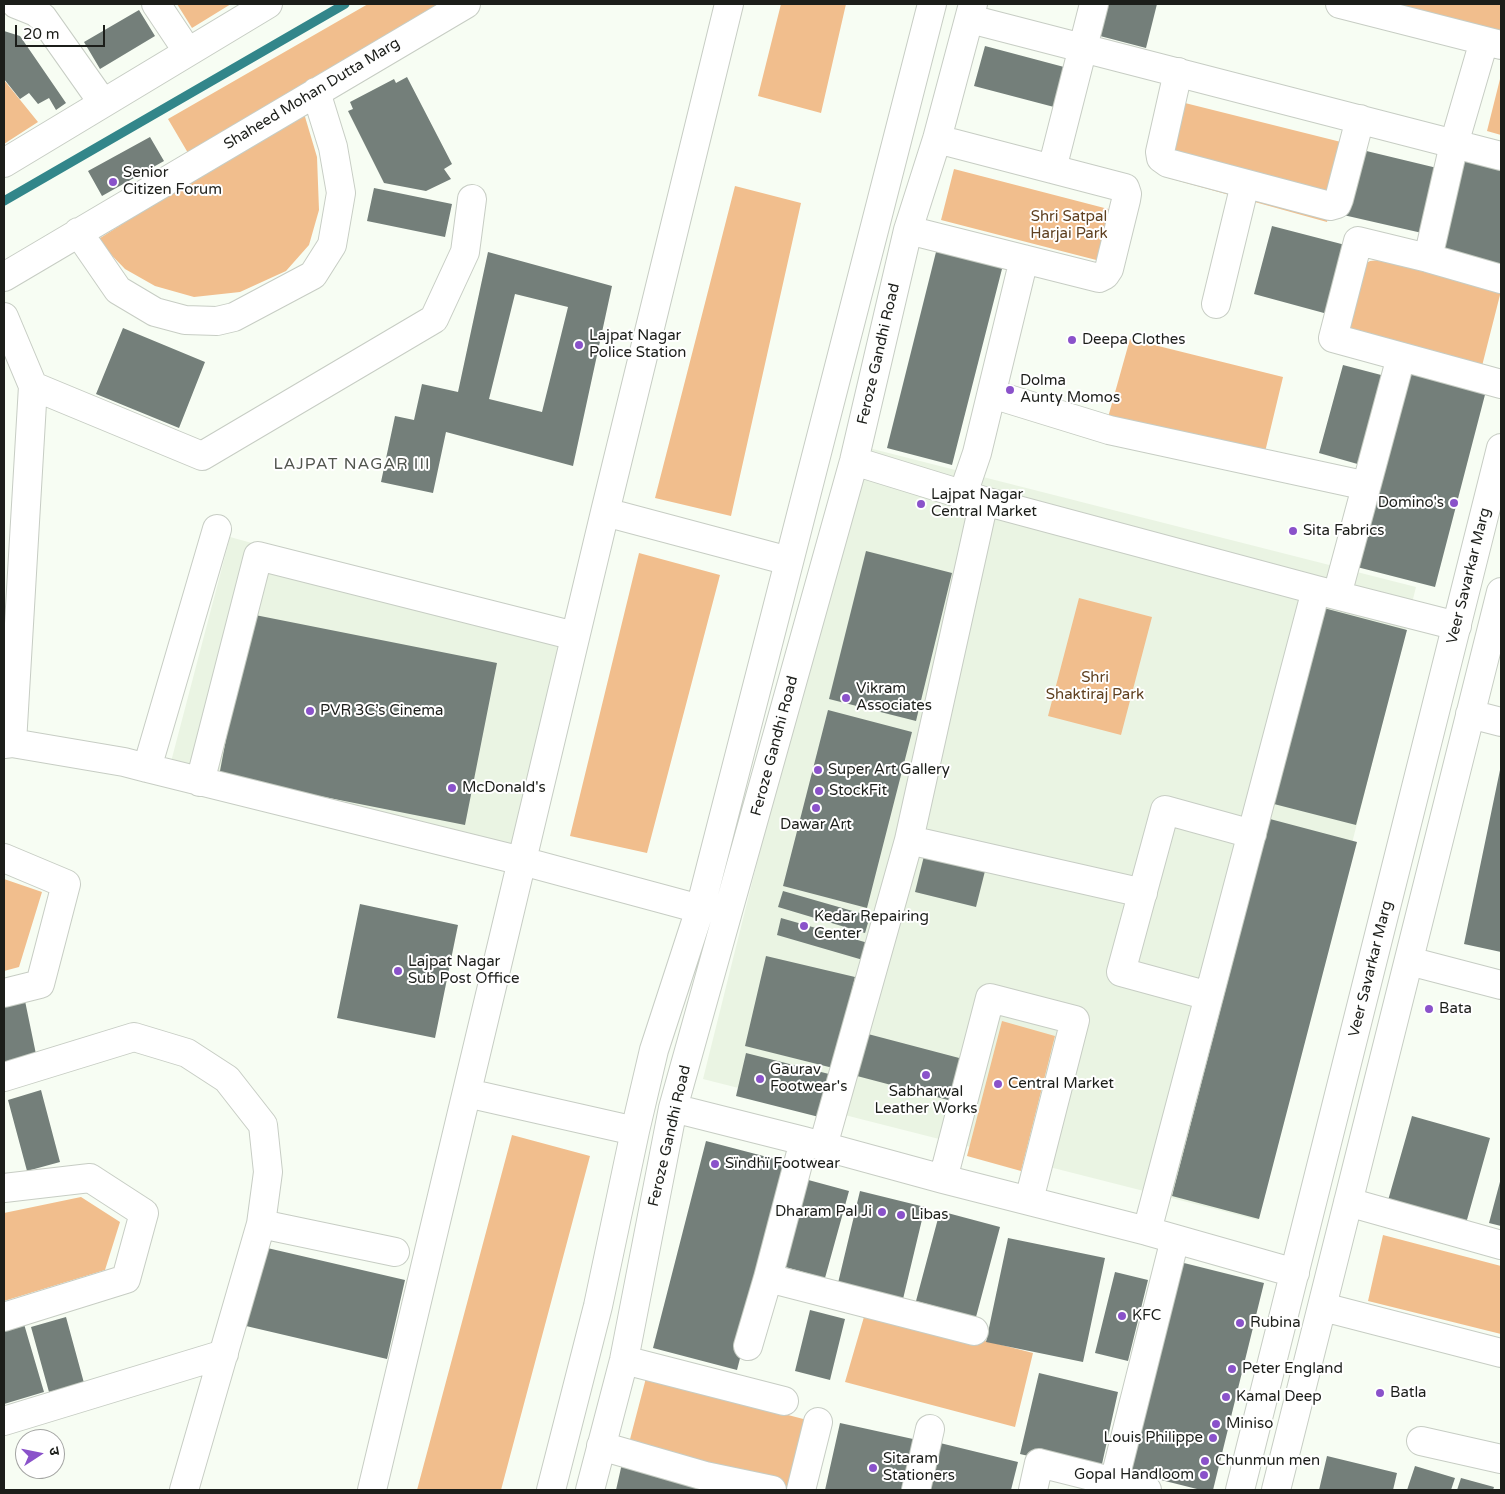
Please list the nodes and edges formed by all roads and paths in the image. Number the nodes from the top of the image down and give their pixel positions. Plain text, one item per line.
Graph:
1 (16, 4) edge
2 (156, 4) edge
3 (268, 4) edge
4 (466, 4) edge
5 (729, 4) edge
6 (932, 4) edge
7 (1094, 4) edge
8 (1340, 4) edge
9 (971, 11) edge
10 (1493, 43) edge
11 (1084, 48) junction
12 (188, 52) junction
13 (1178, 72) junction
14 (316, 92) junction
15 (103, 103) junction
16 (1360, 119) junction
17 (937, 139) junction
18 (1454, 144) junction
19 (1501, 156) edge
20 (4, 163) edge
21 (1052, 169) junction
22 (1246, 184) junction
23 (472, 199) dead end
24 (908, 230) junction
25 (78, 232) junction
26 (1428, 258) junction
27 (1024, 259) junction
28 (4, 277) edge
29 (1501, 279) edge
30 (1216, 304) dead end
31 (4, 317) edge
32 (1401, 357) junction
33 (1501, 384) edge
34 (33, 386) junction
35 (992, 394) junction
36 (1501, 448) edge
37 (854, 461) junction
38 (1358, 484) dead end
39 (974, 497) junction
40 (605, 512) junction
41 (217, 529) dead end
42 (789, 561) junction
43 (1327, 592) junction
44 (1499, 607) edge
45 (12, 619) edge
46 (1457, 626) junction
47 (576, 636) junction
48 (1470, 714) junction
49 (1501, 722) edge
50 (8, 743) edge
51 (159, 771) junction
52 (200, 782) junction
53 (1252, 834) junction
54 (909, 840) junction
55 (4, 858) edge
56 (522, 861) junction
57 (1143, 893) junction
58 (700, 909) junction
59 (1409, 962) junction
60 (1501, 985) edge
61 (4, 993) edge
62 (1209, 996) junction
63 (4, 1077) edge
64 (467, 1093) junction
65 (673, 1108) junction
66 (635, 1131) junction
67 (813, 1143) junction
68 (943, 1179) junction
69 (4, 1188) edge
70 (1029, 1200) junction
71 (1348, 1202) junction
72 (261, 1224) junction
73 (1147, 1231) junction
74 (1175, 1239) junction
75 (1501, 1245) edge
76 (395, 1252) dead end
77 (1295, 1273) junction
78 (768, 1278) junction
79 (1323, 1307) junction
80 (4, 1317) edge
81 (974, 1331) dead end
82 (748, 1346) dead end
83 (1501, 1353) edge
84 (224, 1354) junction
85 (624, 1360) junction
86 (784, 1401) dead end
87 (4, 1421) edge
88 (818, 1422) dead end
89 (930, 1429) dead end
90 (1421, 1441) dead end
91 (601, 1446) junction
92 (1501, 1459) edge
93 (1114, 1482) junction
94 (721, 1485) edge
95 (184, 1490) edge
96 (372, 1490) edge
97 (551, 1490) edge
98 (590, 1490) edge
99 (772, 1490) edge
100 (801, 1490) edge
101 (916, 1490) edge
102 (1033, 1490) edge
103 (1147, 1490) edge
104 (1240, 1490) edge
105 (1276, 1490) edge

1 - 15 street
2 - 12 street
3 - 12 street
4 - 14 street, Shaheed Mohan Dutta Marg
5 - 40 street
6 - 42 street, Feroze Gandhi Road
7 - 11 street
8 - 10 street
9 - 11 street
9 - 17 street, Feroze Gandhi Road
10 - 18 street
11 - 13 street
11 - 21 street
12 - 15 street
13 - 16 street
13 - 22 street
14 - 25 street, Shaheed Mohan Dutta Marg
14 - 25 street
15 - 20 street
16 - 18 street
16 - 22 street
17 - 21 street
17 - 24 street, Feroze Gandhi Road
18 - 19 street
18 - 26 street
21 - 27 street
22 - 30 street
23 - 34 street
24 - 27 street
24 - 37 street, Feroze Gandhi Road
25 - 28 street, Shaheed Mohan Dutta Marg
26 - 29 street
26 - 32 street
27 - 35 street
31 - 34 street
32 - 33 street
32 - 43 street
34 - 45 street
35 - 38 street
35 - 39 street
36 - 46 street, Veer Savarkar Marg
37 - 39 street
37 - 65 street, Feroze Gandhi Road
39 - 43 street
39 - 54 street
40 - 42 street
40 - 47 street
41 - 51 street
42 - 58 street, Feroze Gandhi Road
43 - 46 street
43 - 53 street
44 - 48 street
45 - 50 street
46 - 77 street, Veer Savarkar Marg
47 - 52 street
47 - 56 street
48 - 49 street
48 - 59 street
50 - 51 street
51 - 52 street
52 - 56 street
53 - 57 street
53 - 62 street
54 - 57 street
54 - 67 street
55 - 61 street
56 - 58 street
56 - 64 street
57 - 62 street
58 - 66 street, Feroze Gandhi Road
59 - 60 street
59 - 71 street
62 - 73 street
63 - 72 street
64 - 66 street
64 - 96 street
65 - 67 street
65 - 85 street, Feroze Gandhi Road
66 - 97 street, Feroze Gandhi Road
67 - 68 street
67 - 78 street
68 - 70 street
68 - 70 street
69 - 80 street
70 - 73 street
71 - 75 street
71 - 79 street
72 - 76 street
72 - 84 street
73 - 74 street
74 - 77 street
74 - 93 street
77 - 104 street, Veer Savarkar Marg
78 - 81 street
78 - 82 street
79 - 83 street
79 - 105 street
84 - 87 street
84 - 95 street
85 - 86 street
85 - 91 street, Feroze Gandhi Road
88 - 100 street
89 - 101 street
90 - 92 street
91 - 94 street
91 - 98 street, Feroze Gandhi Road
93 - 102 street
93 - 103 street
94 - 99 street

